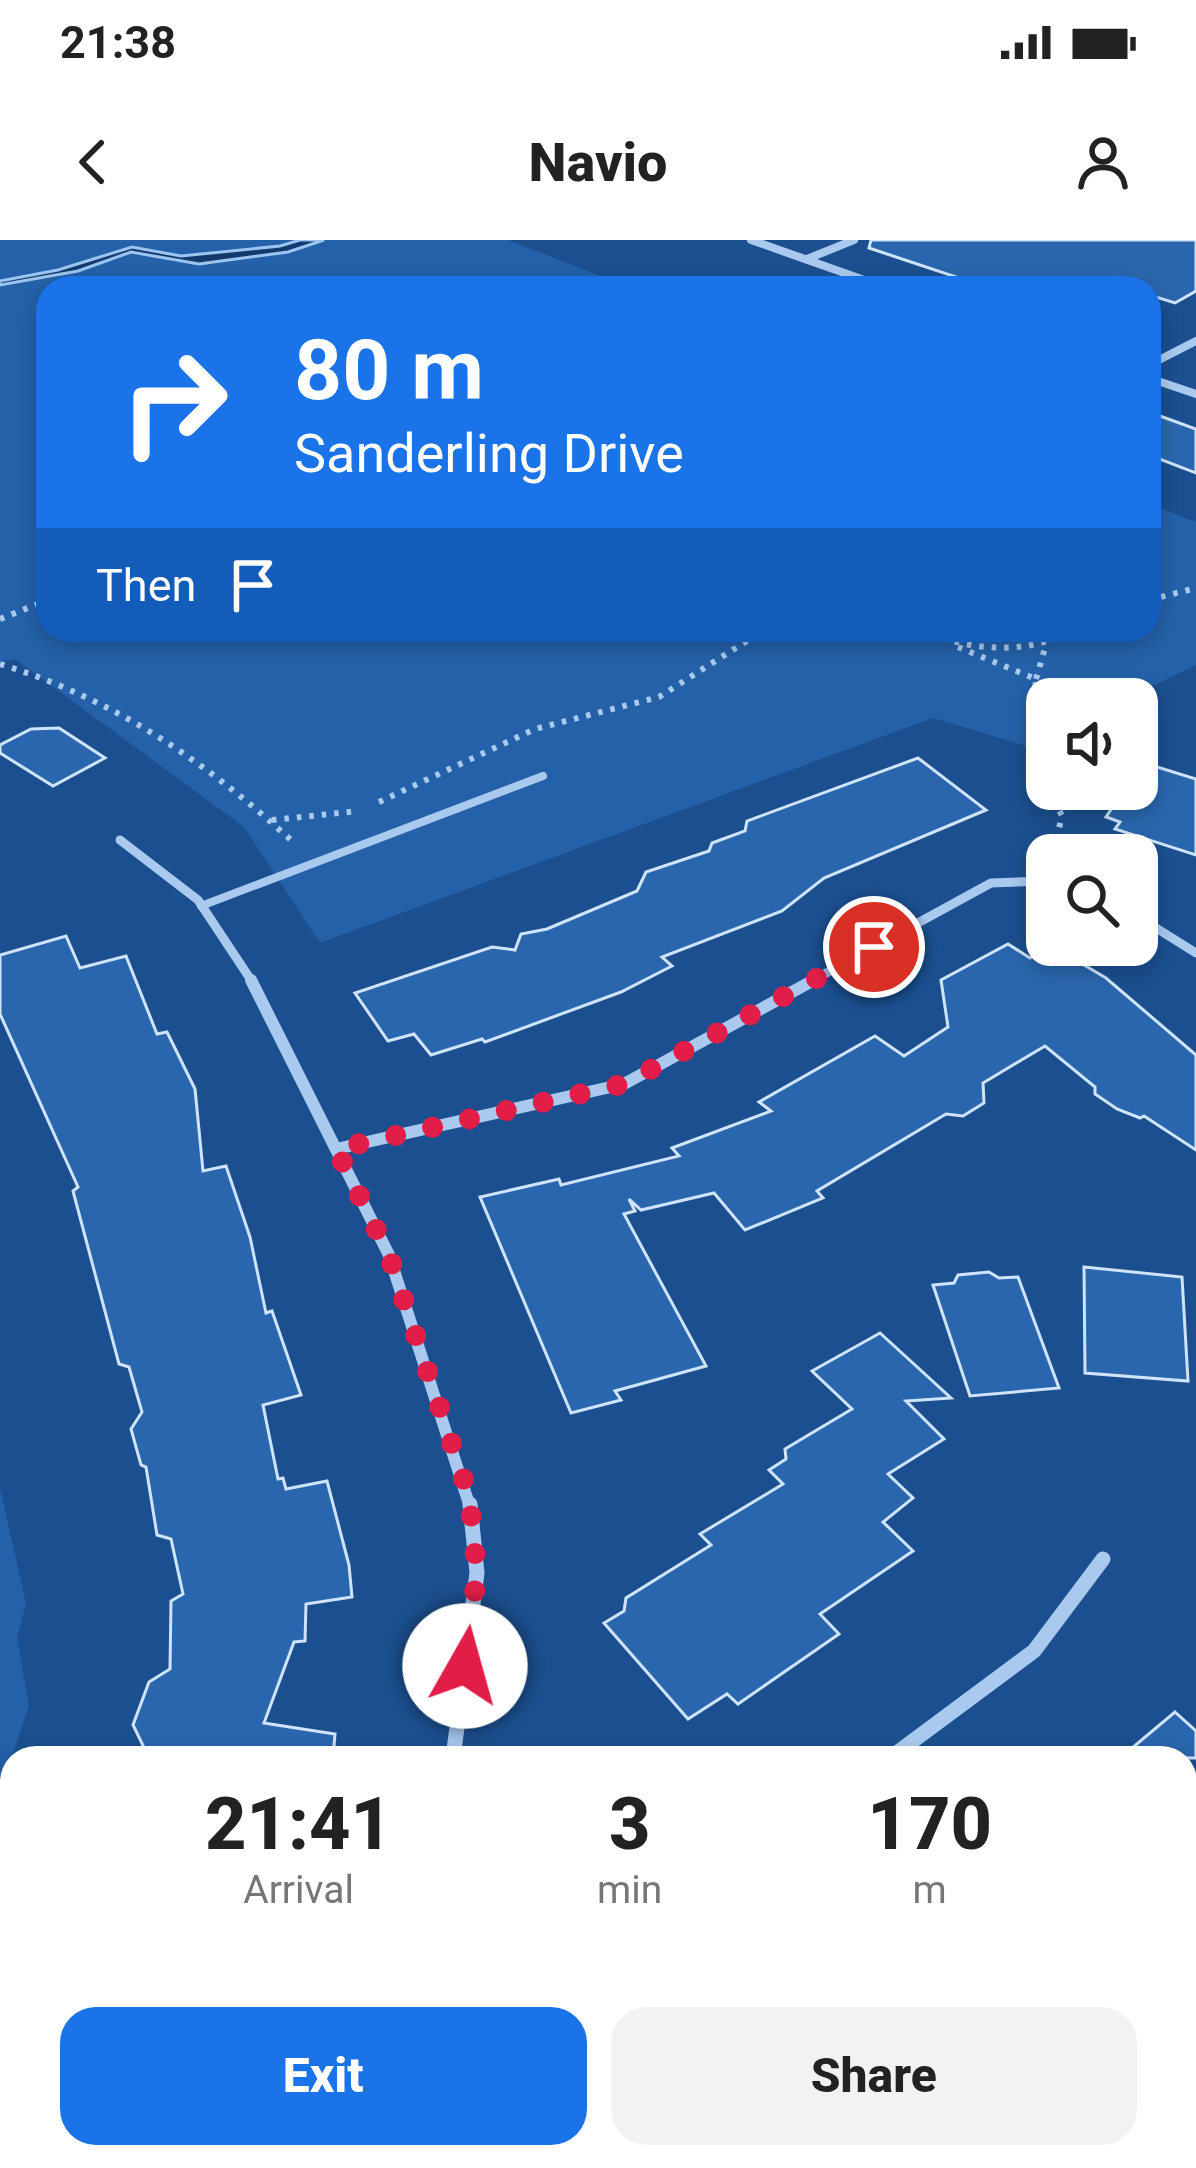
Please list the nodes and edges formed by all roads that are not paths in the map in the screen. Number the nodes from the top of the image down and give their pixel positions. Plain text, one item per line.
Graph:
1 (752, 240) edge
2 (854, 240) edge
3 (806, 260) junction
4 (852, 276) edge
5 (1196, 341) edge
6 (1161, 359) edge
7 (1161, 383) edge
8 (1196, 394) edge
9 (543, 776) dead end
10 (120, 840) dead end
11 (1026, 882) edge
12 (201, 906) junction
13 (1158, 929) edge
14 (1196, 953) edge
15 (336, 1149) junction
16 (1103, 1559) dead end
17 (455, 1746) edge
18 (906, 1746) edge

1 - 3 street
2 - 3 street
3 - 4 street
5 - 6 street
7 - 8 street
9 - 12 lane
10 - 12 street
11 - 15 street
12 - 15 street
13 - 14 street
15 - 17 street
16 - 18 street

